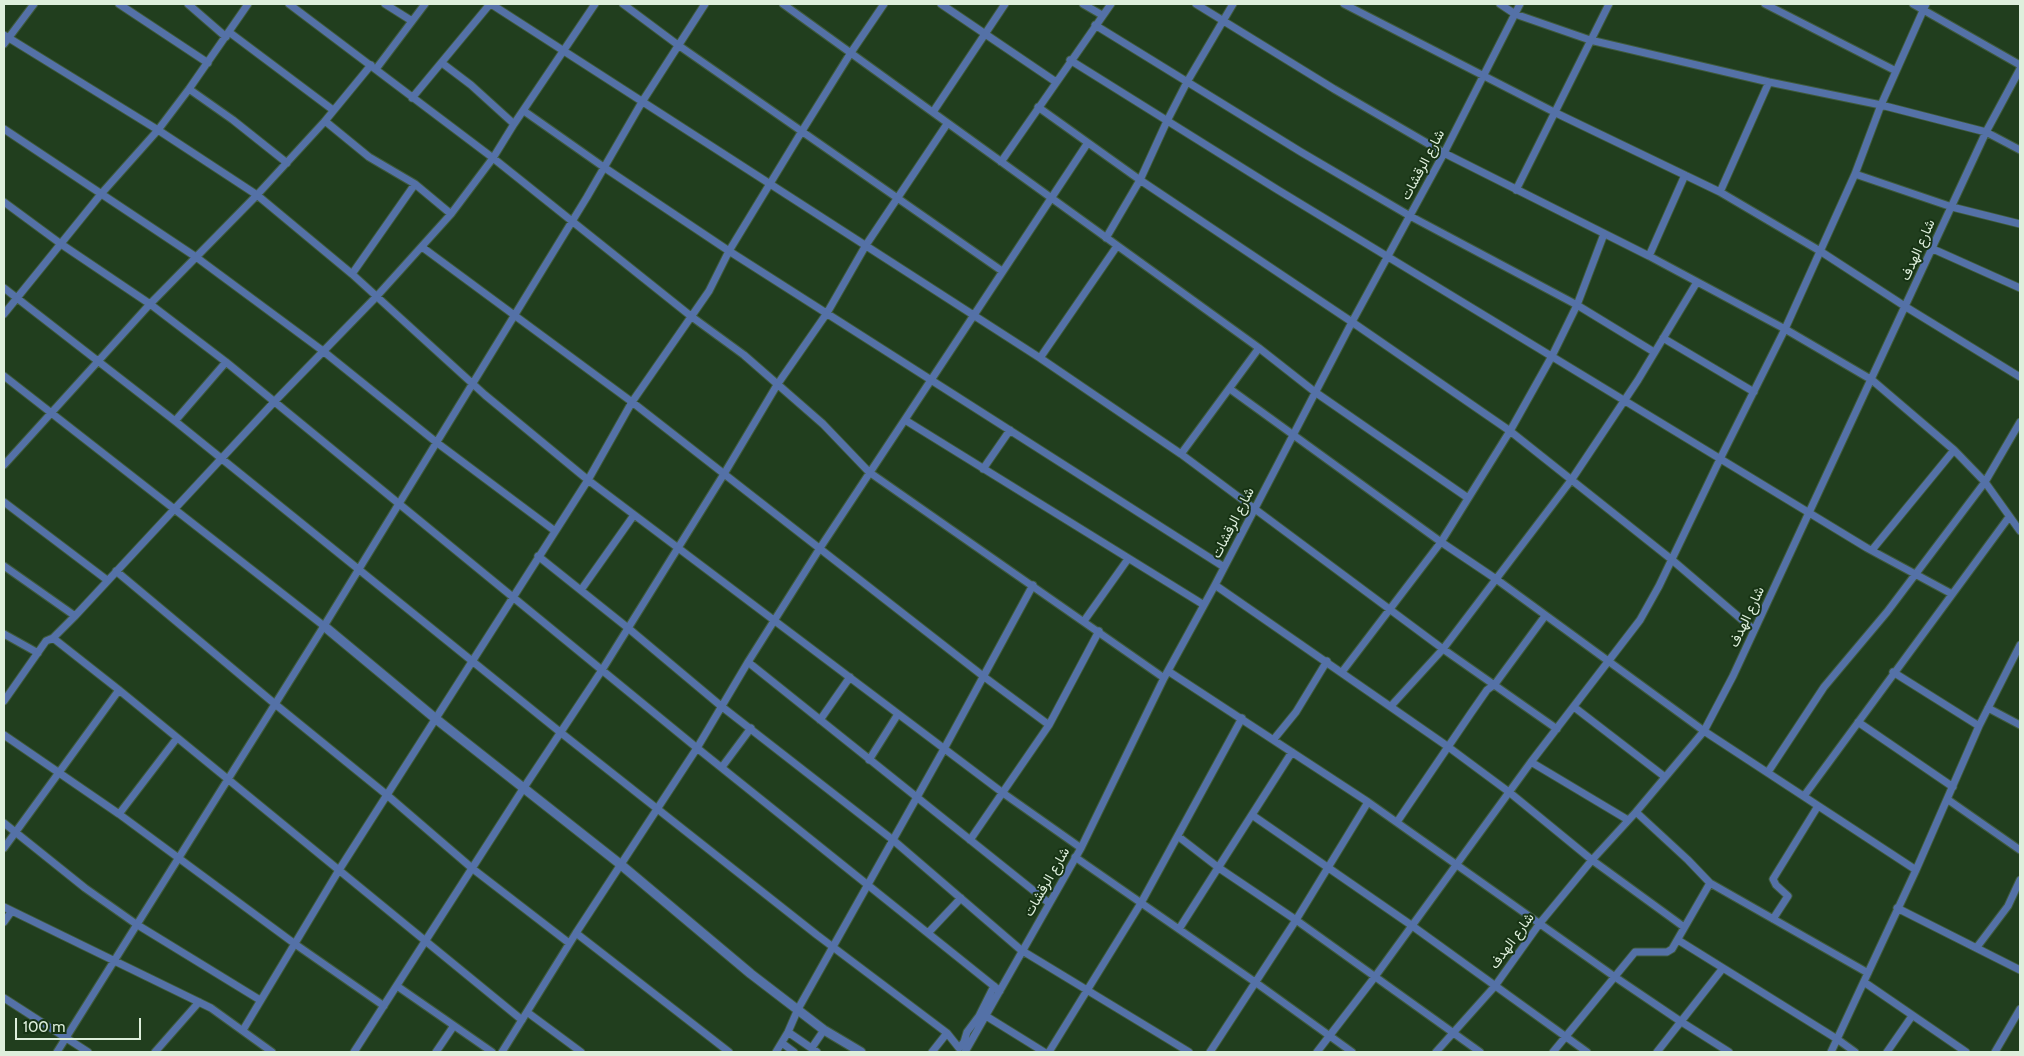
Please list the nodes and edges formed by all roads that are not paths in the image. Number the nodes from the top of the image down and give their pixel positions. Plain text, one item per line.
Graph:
1 (34, 4) edge
2 (119, 4) edge
3 (188, 4) edge
4 (248, 4) edge
5 (289, 4) edge
6 (385, 4) edge
7 (425, 4) edge
8 (490, 4) edge
9 (595, 4) edge
10 (623, 4) edge
11 (704, 4) edge
12 (783, 4) edge
13 (884, 4) edge
14 (941, 4) edge
15 (1005, 4) edge
16 (1083, 4) edge
17 (1111, 4) edge
18 (1196, 4) edge
19 (1232, 4) edge
20 (1344, 4) edge
21 (1500, 4) edge
22 (1520, 4) edge
23 (1609, 4) edge
24 (1765, 4) edge
25 (1913, 4) edge
26 (1925, 7) edge
27 (1515, 14) junction
28 (1102, 15) junction
29 (1224, 19) junction
30 (412, 21) junction
31 (1095, 25) junction
32 (985, 34) junction
33 (228, 35) junction
34 (5, 39) edge
35 (1590, 40) junction
36 (678, 45) junction
37 (564, 50) junction
38 (850, 54) junction
39 (1070, 60) junction
40 (208, 63) junction
41 (442, 63) junction
42 (374, 67) junction
43 (2020, 67) edge
44 (1896, 71) junction
45 (1482, 75) junction
46 (1056, 82) junction
47 (1187, 82) junction
48 (1769, 82) junction
49 (189, 89) junction
50 (412, 98) junction
51 (642, 102) junction
52 (1881, 105) junction
53 (1038, 107) junction
54 (333, 110) junction
55 (524, 110) junction
56 (933, 112) junction
57 (1556, 113) junction
58 (325, 121) junction
59 (1167, 121) junction
60 (514, 124) junction
61 (947, 124) junction
62 (4, 129) edge
63 (158, 130) junction
64 (802, 131) junction
65 (1986, 132) junction
66 (1087, 144) junction
67 (2020, 150) edge
68 (1444, 153) junction
69 (493, 158) junction
70 (1001, 162) junction
71 (286, 163) junction
72 (605, 168) junction
73 (1856, 174) junction
74 (1685, 175) junction
75 (1140, 180) junction
76 (415, 184) junction
77 (770, 185) junction
78 (1516, 190) junction
79 (1720, 192) junction
80 (101, 194) junction
81 (257, 195) junction
82 (1051, 196) junction
83 (897, 198) junction
84 (4, 202) edge
85 (1952, 207) junction
86 (451, 214) junction
87 (1410, 216) junction
88 (572, 222) junction
89 (2020, 224) edge
90 (1604, 234) junction
91 (1106, 238) junction
92 (61, 244) junction
93 (866, 246) junction
94 (1117, 246) junction
95 (422, 247) junction
96 (1933, 249) junction
97 (729, 251) junction
98 (1820, 251) junction
99 (1389, 256) junction
100 (1650, 256) junction
101 (196, 257) junction
102 (1002, 271) junction
103 (352, 274) junction
104 (1697, 282) junction
105 (4, 288) edge
106 (2020, 288) edge
107 (377, 296) junction
108 (17, 298) junction
109 (150, 304) junction
110 (1576, 305) junction
111 (1906, 307) junction
112 (827, 313) junction
113 (4, 314) edge
114 (514, 316) junction
115 (973, 316) junction
116 (692, 317) junction
117 (1352, 322) junction
118 (1785, 329) junction
119 (1663, 338) junction
120 (1259, 348) junction
121 (322, 351) junction
122 (1654, 352) junction
123 (1552, 356) junction
124 (1040, 358) junction
125 (98, 362) junction
126 (226, 362) junction
127 (4, 376) edge
128 (2020, 377) edge
129 (932, 380) junction
130 (1872, 380) junction
131 (473, 384) junction
132 (777, 385) junction
133 (1230, 389) junction
134 (1315, 392) junction
135 (1754, 392) junction
136 (1625, 400) junction
137 (274, 402) junction
138 (632, 402) junction
139 (51, 414) junction
140 (905, 420) junction
141 (175, 421) junction
142 (2020, 422) edge
143 (1010, 430) junction
144 (1510, 431) junction
145 (1293, 433) junction
146 (436, 442) junction
147 (1954, 450) junction
148 (1181, 454) junction
149 (1720, 459) junction
150 (221, 460) junction
151 (4, 465) edge
152 (983, 469) junction
153 (869, 472) junction
154 (724, 474) junction
155 (1572, 479) junction
156 (588, 480) junction
157 (1985, 482) junction
158 (1468, 498) junction
159 (4, 502) edge
160 (398, 505) junction
161 (1254, 509) junction
162 (174, 511) junction
163 (1809, 512) junction
164 (634, 515) junction
165 (2009, 517) junction
166 (556, 531) junction
167 (2020, 531) edge
168 (1441, 542) junction
169 (820, 548) junction
170 (678, 549) junction
171 (1872, 550) junction
172 (538, 556) junction
173 (1671, 559) junction
174 (1128, 560) junction
175 (4, 566) edge
176 (1224, 567) junction
177 (358, 569) junction
178 (116, 571) junction
179 (1915, 574) junction
180 (1496, 579) junction
181 (107, 580) junction
182 (1033, 585) junction
183 (1215, 585) junction
184 (581, 590) junction
185 (1952, 594) junction
186 (512, 597) junction
187 (1204, 605) junction
188 (1391, 610) junction
189 (75, 616) junction
190 (1545, 616) junction
191 (774, 621) junction
192 (1084, 621) junction
193 (324, 626) junction
194 (628, 628) junction
195 (1754, 630) junction
196 (1099, 631) junction
197 (4, 634) edge
198 (53, 638) junction
199 (2020, 645) edge
200 (1443, 649) junction
201 (38, 653) junction
202 (472, 661) junction
203 (1327, 661) junction
204 (748, 662) junction
205 (1608, 662) junction
206 (602, 670) junction
207 (1168, 671) junction
208 (1342, 672) junction
209 (1893, 672) junction
210 (983, 676) junction
211 (850, 677) junction
212 (1164, 678) junction
213 (1495, 684) junction
214 (119, 690) junction
215 (4, 701) edge
216 (275, 704) junction
217 (721, 706) junction
218 (1391, 706) junction
219 (1574, 707) junction
220 (1988, 708) junction
221 (898, 714) junction
222 (1242, 718) junction
223 (436, 719) junction
224 (820, 720) junction
225 (1858, 722) junction
226 (1049, 725) junction
227 (1979, 726) junction
228 (2020, 726) edge
229 (751, 728) junction
230 (1557, 728) junction
231 (1704, 731) junction
232 (560, 732) junction
233 (4, 735) edge
234 (177, 738) junction
235 (1274, 740) junction
236 (1447, 746) junction
237 (697, 748) junction
238 (944, 749) junction
239 (1292, 752) junction
240 (869, 760) junction
241 (1531, 762) junction
242 (722, 767) junction
243 (57, 772) junction
244 (1768, 772) junction
245 (1665, 777) junction
246 (227, 779) junction
247 (1953, 787) junction
248 (523, 789) junction
249 (1509, 792) junction
250 (1003, 793) junction
251 (387, 795) junction
252 (1804, 796) junction
253 (917, 798) junction
254 (1947, 799) junction
255 (1368, 802) junction
256 (1818, 806) junction
257 (657, 808) junction
258 (1636, 812) junction
259 (119, 814) junction
260 (1252, 815) junction
261 (1628, 820) junction
262 (1397, 822) junction
263 (4, 823) edge
264 (16, 832) junction
265 (1179, 837) junction
266 (893, 840) junction
267 (970, 840) junction
268 (4, 848) edge
269 (1081, 848) junction
270 (2020, 850) edge
271 (1075, 858) junction
272 (178, 859) junction
273 (1592, 860) junction
274 (1456, 863) junction
275 (620, 864) junction
276 (1219, 868) junction
277 (1327, 868) junction
278 (473, 869) junction
279 (339, 870) junction
280 (1916, 870) junction
281 (2020, 880) edge
282 (1710, 883) junction
283 (869, 884) junction
284 (961, 898) junction
285 (1049, 903) junction
286 (1141, 903) junction
287 (4, 907) edge
288 (1898, 908) junction
289 (11, 912) junction
290 (1773, 919) junction
291 (1296, 920) junction
292 (4, 922) edge
293 (1540, 923) junction
294 (136, 924) junction
295 (1412, 925) junction
296 (1684, 927) junction
297 (1179, 929) junction
298 (576, 933) junction
299 (928, 933) junction
300 (1678, 940) junction
301 (425, 942) junction
302 (295, 944) junction
303 (569, 944) junction
304 (834, 947) junction
305 (1977, 947) junction
306 (1022, 950) junction
307 (114, 961) junction
308 (1723, 968) junction
309 (2020, 970) edge
310 (1868, 973) junction
311 (1615, 977) junction
312 (1374, 978) junction
313 (1255, 982) junction
314 (1864, 982) junction
315 (397, 986) junction
316 (1495, 986) junction
317 (997, 988) junction
318 (1088, 990) junction
319 (4, 998) edge
320 (260, 1000) junction
321 (199, 1002) junction
322 (384, 1006) junction
323 (798, 1009) junction
324 (2020, 1009) edge
325 (527, 1012) junction
326 (986, 1016) junction
327 (1912, 1016) junction
328 (522, 1020) junction
329 (1680, 1022) junction
330 (453, 1027) junction
331 (243, 1030) junction
332 (824, 1030) junction
333 (788, 1032) junction
334 (947, 1033) junction
335 (1453, 1033) junction
336 (66, 1037) junction
337 (1330, 1037) junction
338 (1566, 1037) junction
339 (1837, 1039) junction
340 (782, 1043) junction
341 (158, 1051) edge
342 (815, 1051) edge
343 (57, 1052) edge
344 (88, 1052) edge
345 (272, 1052) edge
346 (354, 1052) edge
347 (436, 1052) edge
348 (492, 1052) edge
349 (502, 1052) edge
350 (581, 1052) edge
351 (729, 1052) edge
352 (776, 1052) edge
353 (794, 1052) edge
354 (861, 1052) edge
355 (932, 1052) edge
356 (965, 1052) edge
357 (1044, 1052) edge
358 (1049, 1052) edge
359 (1189, 1052) edge
360 (1210, 1052) edge
361 (1317, 1052) edge
362 (1352, 1052) edge
363 (1436, 1052) edge
364 (1480, 1052) edge
365 (1553, 1052) edge
366 (1587, 1052) edge
367 (1657, 1052) edge
368 (1729, 1052) edge
369 (1831, 1052) edge
370 (1855, 1052) edge
371 (1887, 1052) edge
372 (1966, 1052) edge
373 (1995, 1052) edge

1 - 34 street
2 - 40 street
3 - 33 street
4 - 33 street
5 - 42 street
6 - 30 street
7 - 30 street
8 - 37 street
8 - 41 street
9 - 37 street
10 - 36 street
11 - 36 street
12 - 38 street
13 - 38 street
14 - 32 street
15 - 32 street
16 - 28 street
17 - 28 street
18 - 29 street
19 - 29 street
20 - 45 street
21 - 27 street
22 - 27 street, شارع الرقشات
23 - 35 street
24 - 44 street
25 - 26 street
26 - 43 street
26 - 44 street
27 - 35 street
27 - 45 street, شارع الرقشات
28 - 31 street
29 - 47 street
29 - 68 street
30 - 42 street
31 - 39 street
31 - 47 street
32 - 46 street
32 - 56 street
33 - 40 street
33 - 54 street
34 - 63 street
35 - 48 street
35 - 57 street
36 - 51 street
36 - 64 street
37 - 51 street
37 - 55 street
38 - 56 street
38 - 64 street
39 - 46 street
39 - 59 street
40 - 49 street
41 - 50 street
41 - 60 street
42 - 50 street
42 - 54 street
43 - 65 street, شارع الهدف
44 - 52 street
45 - 57 street
45 - 68 street, شارع الرقشات
46 - 53 street
47 - 59 street
47 - 87 street
48 - 52 street
48 - 79 street
49 - 63 street
49 - 71 street
50 - 69 street
51 - 72 street
51 - 77 street
52 - 65 street
52 - 73 street
53 - 66 street
53 - 70 street
54 - 58 street
55 - 60 street
55 - 72 street
56 - 61 street
57 - 74 street
57 - 78 street
58 - 71 street
58 - 76 street
59 - 75 street
59 - 99 street
60 - 69 street
61 - 70 street
61 - 83 street
62 - 80 street
63 - 80 street
63 - 81 street
64 - 77 street
64 - 83 street
65 - 67 street
65 - 85 street, شارع الهدف
66 - 75 street
66 - 82 street
68 - 78 street
68 - 87 street, شارع الرقشات
69 - 86 street
69 - 88 street
70 - 82 street
71 - 81 street
72 - 88 street
72 - 97 street
73 - 85 street
73 - 98 street
74 - 79 street
74 - 100 street
75 - 91 street
75 - 117 street
76 - 86 street
76 - 103 street
77 - 93 street
77 - 97 street
78 - 90 street
79 - 98 street
80 - 92 street
80 - 101 street
81 - 101 street
81 - 103 street
82 - 91 street
82 - 102 street
83 - 93 street
83 - 102 street
84 - 92 street
85 - 89 street
85 - 96 street, شارع الهدف
86 - 95 street
87 - 99 street, شارع الرقشات
87 - 110 street
88 - 114 street
88 - 116 street
90 - 100 street
90 - 110 street
91 - 94 street
92 - 108 street
92 - 109 street
93 - 112 street
93 - 115 street
94 - 120 street
94 - 124 street
95 - 107 street
95 - 114 street
96 - 106 street
96 - 111 street, شارع الهدف
97 - 112 street
97 - 116 street
98 - 111 street
98 - 118 street
99 - 117 street, شارع الرقشات
99 - 123 street
100 - 104 street
101 - 109 street
101 - 121 street
102 - 115 street
103 - 107 street
104 - 118 street
104 - 119 street
105 - 108 street
107 - 121 street
107 - 131 street
108 - 113 street
108 - 125 street
109 - 125 street
109 - 126 street
110 - 122 street
110 - 123 street
111 - 128 street
111 - 130 street, شارع الهدف
112 - 129 street
112 - 132 street
114 - 131 street
114 - 138 street
115 - 124 street
115 - 129 street
116 - 132 street
116 - 138 street
117 - 134 street, شارع الرقشات
117 - 144 street
118 - 130 street
118 - 135 street
119 - 122 street
119 - 135 street
120 - 133 street
120 - 134 street
121 - 137 street
121 - 146 street
122 - 136 street
123 - 136 street
123 - 144 street
124 - 148 street
125 - 139 street
125 - 141 street
126 - 137 street
126 - 141 street
127 - 139 street
129 - 140 street
129 - 143 street
130 - 147 street
130 - 163 street, شارع الهدف
131 - 146 street
131 - 156 street
132 - 153 street
132 - 154 street
133 - 145 street
133 - 148 street
134 - 145 street, شارع الرقشات
134 - 158 street
135 - 149 street
136 - 149 street
136 - 155 street
137 - 150 street
137 - 160 street
138 - 154 street
138 - 156 street
139 - 151 street
139 - 162 street
140 - 152 street
140 - 153 street
141 - 150 street
142 - 157 street
143 - 152 street
143 - 176 street
144 - 155 street
144 - 158 street
145 - 161 street, شارع الرقشات
145 - 168 street
146 - 160 street
146 - 166 street
147 - 157 street
147 - 171 street
148 - 161 street
149 - 163 street
149 - 173 street
150 - 162 street
150 - 177 street
152 - 174 street
153 - 169 street
153 - 182 street
154 - 169 street
154 - 170 street
155 - 173 street
155 - 180 street
156 - 164 street
156 - 166 street
157 - 165 street
157 - 179 street
158 - 168 street
159 - 181 street
160 - 177 street
160 - 186 street
161 - 176 street, شارع الرقشات
161 - 188 street
162 - 178 street
162 - 193 street
163 - 171 street
163 - 195 street, شارع الهدف
164 - 170 street
164 - 184 street
165 - 167 street
165 - 185 street
166 - 172 street
168 - 180 street
168 - 188 street
169 - 191 street
169 - 210 street
170 - 191 street
170 - 194 street
171 - 179 street
172 - 184 street
172 - 186 street
173 - 195 street
173 - 205 street
174 - 187 street
174 - 192 street
175 - 189 street
176 - 183 street, شارع الرقشات
177 - 193 street
177 - 202 street
178 - 181 street
178 - 216 street
179 - 185 street
179 - 244 street
180 - 190 street
180 - 200 street
181 - 189 street
182 - 192 street
182 - 210 street
183 - 187 street, شارع الرقشات
183 - 203 street
184 - 194 street
185 - 209 street
186 - 202 street
186 - 206 street
187 - 207 street, شارع الرقشات
188 - 200 street
188 - 208 street
189 - 198 street
190 - 205 street
190 - 213 street
191 - 204 street
191 - 211 street
192 - 196 street
193 - 216 street
193 - 223 street
194 - 206 street
194 - 217 street
195 - 231 street, شارع الهدف
196 - 212 street
196 - 226 street
197 - 201 street
198 - 201 street
198 - 214 street
199 - 220 street
200 - 213 street
200 - 218 street
201 - 215 street
202 - 223 street
202 - 232 street
203 - 208 street
203 - 235 street
204 - 217 street
204 - 224 street
205 - 219 street
205 - 231 street
206 - 232 street
206 - 237 street
207 - 212 street, شارع الرقشات
207 - 222 street
208 - 218 street
209 - 225 street
209 - 227 street
210 - 226 street
210 - 238 street
211 - 221 street
211 - 224 street
212 - 269 street, شارع الرقشات
213 - 230 street
213 - 236 street
214 - 234 street
214 - 243 street
216 - 246 street
216 - 251 street
217 - 229 street
217 - 237 street
218 - 236 street
219 - 230 street
219 - 245 street
220 - 227 street
220 - 228 street
221 - 238 street
221 - 240 street
222 - 235 street
222 - 265 street
223 - 248 street
223 - 251 street
224 - 240 street
225 - 247 street
225 - 252 street
226 - 250 street
227 - 247 street
229 - 242 street
229 - 266 street
230 - 241 street
231 - 244 street
231 - 245 street, شارع الهدف
232 - 248 street
232 - 257 street
233 - 243 street
234 - 246 street
234 - 259 street
235 - 239 street
236 - 249 street
236 - 262 street
237 - 242 street
237 - 257 street
238 - 250 street
238 - 253 street
239 - 255 street
239 - 260 street
240 - 253 street
241 - 249 street
241 - 261 street
242 - 283 street
243 - 259 street
243 - 264 street
244 - 252 street
245 - 258 street, شارع الهدف
246 - 272 street
246 - 279 street
247 - 254 street
248 - 275 street
248 - 278 street
249 - 273 street
249 - 274 street
250 - 267 street
250 - 269 street
251 - 278 street
251 - 279 street
252 - 256 street
253 - 266 street
253 - 267 street
254 - 270 street
254 - 280 street
255 - 262 street
255 - 277 street
256 - 280 street
256 - 290 street
257 - 275 street
257 - 304 street
258 - 261 street, شارع الهدف
258 - 282 street
259 - 272 street
260 - 276 street
260 - 277 street
261 - 273 street, شارع الهدف
262 - 274 street
263 - 264 street
264 - 268 street
264 - 294 street
265 - 276 street
265 - 286 street
266 - 283 street
266 - 284 street
267 - 285 street
269 - 271 street, شارع الرقشات
271 - 285 street, شارع الرقشات
271 - 286 street
272 - 294 street
272 - 302 street
273 - 293 street, شارع الهدف
273 - 296 street
274 - 293 street
274 - 295 street
275 - 298 street
275 - 323 street
276 - 291 street
276 - 297 street
277 - 291 street
277 - 295 street
278 - 301 street
278 - 303 street
279 - 301 street
279 - 302 street
280 - 288 street
281 - 305 street
282 - 290 street
282 - 296 street
283 - 299 street
283 - 304 street
284 - 299 street
284 - 306 street
285 - 306 street, شارع الرقشات
286 - 297 street
286 - 318 street
287 - 289 street
288 - 305 street
288 - 310 street
289 - 292 street
289 - 307 street
290 - 310 street
291 - 312 street
291 - 313 street
293 - 311 street
293 - 316 street, شارع الهدف
294 - 307 street
294 - 320 street
295 - 312 street
295 - 316 street
296 - 300 street
297 - 313 street
298 - 303 street
298 - 351 street
299 - 317 street
300 - 308 street
300 - 311 street
301 - 315 street
301 - 328 street
302 - 320 street
302 - 322 street
303 - 325 street
304 - 323 street
304 - 334 street
305 - 309 street
306 - 317 street, شارع الرقشات
306 - 318 street
307 - 321 street
307 - 336 street
308 - 329 street
308 - 339 street
310 - 314 street
311 - 329 street
311 - 338 street
312 - 335 street
312 - 337 street
313 - 337 street
313 - 360 street
314 - 327 street
314 - 339 street
315 - 322 street
315 - 330 street
316 - 335 street, شارع الهدف
316 - 338 street
317 - 326 street, شارع الرقشات
317 - 334 street
318 - 358 street
318 - 359 street
319 - 336 street
320 - 331 street
321 - 331 street
321 - 341 street
322 - 346 street
323 - 332 street
323 - 333 street
324 - 373 street
325 - 328 street
325 - 350 street
326 - 356 street, شارع الرقشات
326 - 357 street
327 - 371 street
327 - 372 street
328 - 349 street
329 - 367 street
329 - 368 street
330 - 347 street
330 - 348 street
331 - 345 street
332 - 342 street
332 - 354 street
333 - 340 street
333 - 342 street
334 - 355 street
335 - 363 street, شارع الهدف
335 - 364 street
336 - 343 street
336 - 344 street
337 - 361 street
337 - 362 street
338 - 365 street
338 - 366 street
339 - 369 street
339 - 370 street
340 - 352 street
340 - 353 street

